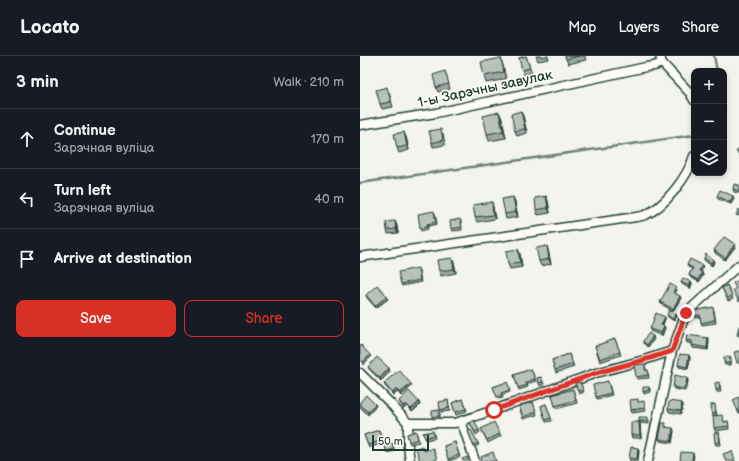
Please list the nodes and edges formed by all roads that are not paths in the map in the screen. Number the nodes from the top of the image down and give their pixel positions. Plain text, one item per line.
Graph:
1 (661, 60) edge
2 (691, 95) edge
3 (360, 125) edge
4 (691, 165) edge
5 (360, 257) edge
6 (739, 265) edge
7 (672, 351) junction
8 (360, 373) edge
9 (461, 421) junction
10 (408, 423) junction
11 (410, 461) edge
12 (476, 461) edge
13 (648, 461) edge

1 - 2 street
1 - 3 street, 1-ы Зарэчны завулак
4 - 5 street
6 - 7 street
7 - 9 street
7 - 13 street
8 - 10 street
9 - 10 street
9 - 12 street
10 - 11 street

